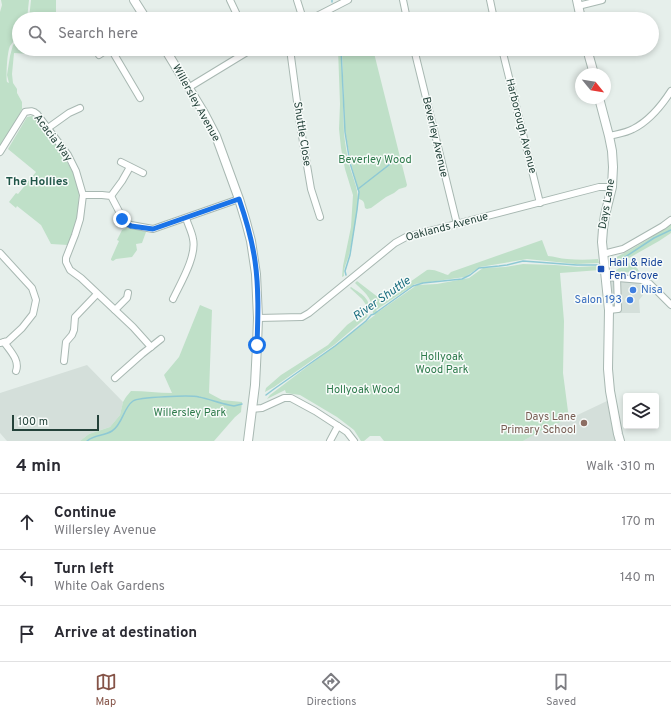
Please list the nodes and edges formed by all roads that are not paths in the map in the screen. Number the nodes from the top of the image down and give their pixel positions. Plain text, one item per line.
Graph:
1 (134, 0) edge
2 (230, 0) edge
3 (297, 0) edge
4 (348, 0) edge
5 (402, 0) edge
6 (490, 0) edge
7 (602, 0) edge
8 (578, 3) edge
9 (142, 12) edge
10 (236, 12) edge
11 (301, 12) edge
12 (325, 12) edge
13 (405, 12) edge
14 (493, 12) edge
15 (113, 56) edge
16 (169, 56) edge
17 (241, 56) edge
18 (291, 56) edge
19 (416, 56) edge
20 (504, 56) edge
21 (590, 56) edge
22 (593, 68) edge
23 (188, 88) junction
24 (671, 91) edge
25 (140, 98) dead end
26 (601, 104) edge
27 (80, 108) dead end
28 (48, 128) junction
29 (609, 136) junction
30 (0, 152) edge
31 (121, 162) dead end
32 (130, 166) junction
33 (143, 173) dead end
34 (612, 187) junction
35 (83, 195) junction
36 (111, 196) junction
37 (239, 199) junction
38 (540, 203) junction
39 (320, 217) dead end
40 (186, 218) junction
41 (671, 220) edge
42 (457, 224) junction
43 (603, 254) junction
44 (1, 257) edge
45 (606, 277) junction
46 (617, 277) junction
47 (128, 293) dead end
48 (97, 294) junction
49 (173, 299) dead end
50 (671, 305) edge
51 (115, 310) junction
52 (609, 310) junction
53 (258, 318) junction
54 (161, 339) dead end
55 (2, 342) edge
56 (151, 347) junction
57 (64, 361) dead end
58 (16, 371) dead end
59 (115, 378) dead end
60 (252, 409) junction
61 (338, 426) junction
62 (248, 441) edge
63 (330, 441) edge
64 (354, 441) edge
65 (620, 441) edge

1 - 9 street
2 - 10 street
3 - 11 street
4 - 12 street
5 - 13 street
6 - 14 street
7 - 8 street
15 - 25 street
16 - 23 street, Willersley Avenue
17 - 23 street
18 - 39 street, Shuttle Close
19 - 42 street, Beverley Avenue
20 - 38 street, Harborough Avenue
21 - 22 street
23 - 37 street, Willersley Avenue
24 - 29 street
26 - 29 street, Days Lane
27 - 28 street
28 - 30 street, Acacia Way
28 - 35 street, Acacia Way
29 - 34 street, Days Lane
31 - 32 street
32 - 33 street
32 - 36 street
34 - 38 street, Oaklands Avenue
34 - 43 street, Days Lane
35 - 36 street
35 - 48 street, Acacia Way
36 - 40 street
37 - 40 street
37 - 53 street, Willersley Avenue
38 - 42 street, Oaklands Avenue
40 - 49 street
41 - 43 street
42 - 53 street, Oaklands Avenue
43 - 45 street, Days Lane
44 - 55 street
45 - 46 street
45 - 52 street, Days Lane
46 - 50 street
46 - 52 street
47 - 51 street
48 - 51 street, Acacia Way
48 - 57 street
51 - 56 street, Acacia Way
52 - 65 street, Days Lane
53 - 60 street, Willersley Avenue
54 - 56 street
55 - 58 street
56 - 59 street
60 - 61 street
60 - 62 street, Willersley Avenue
61 - 63 street
61 - 64 street

